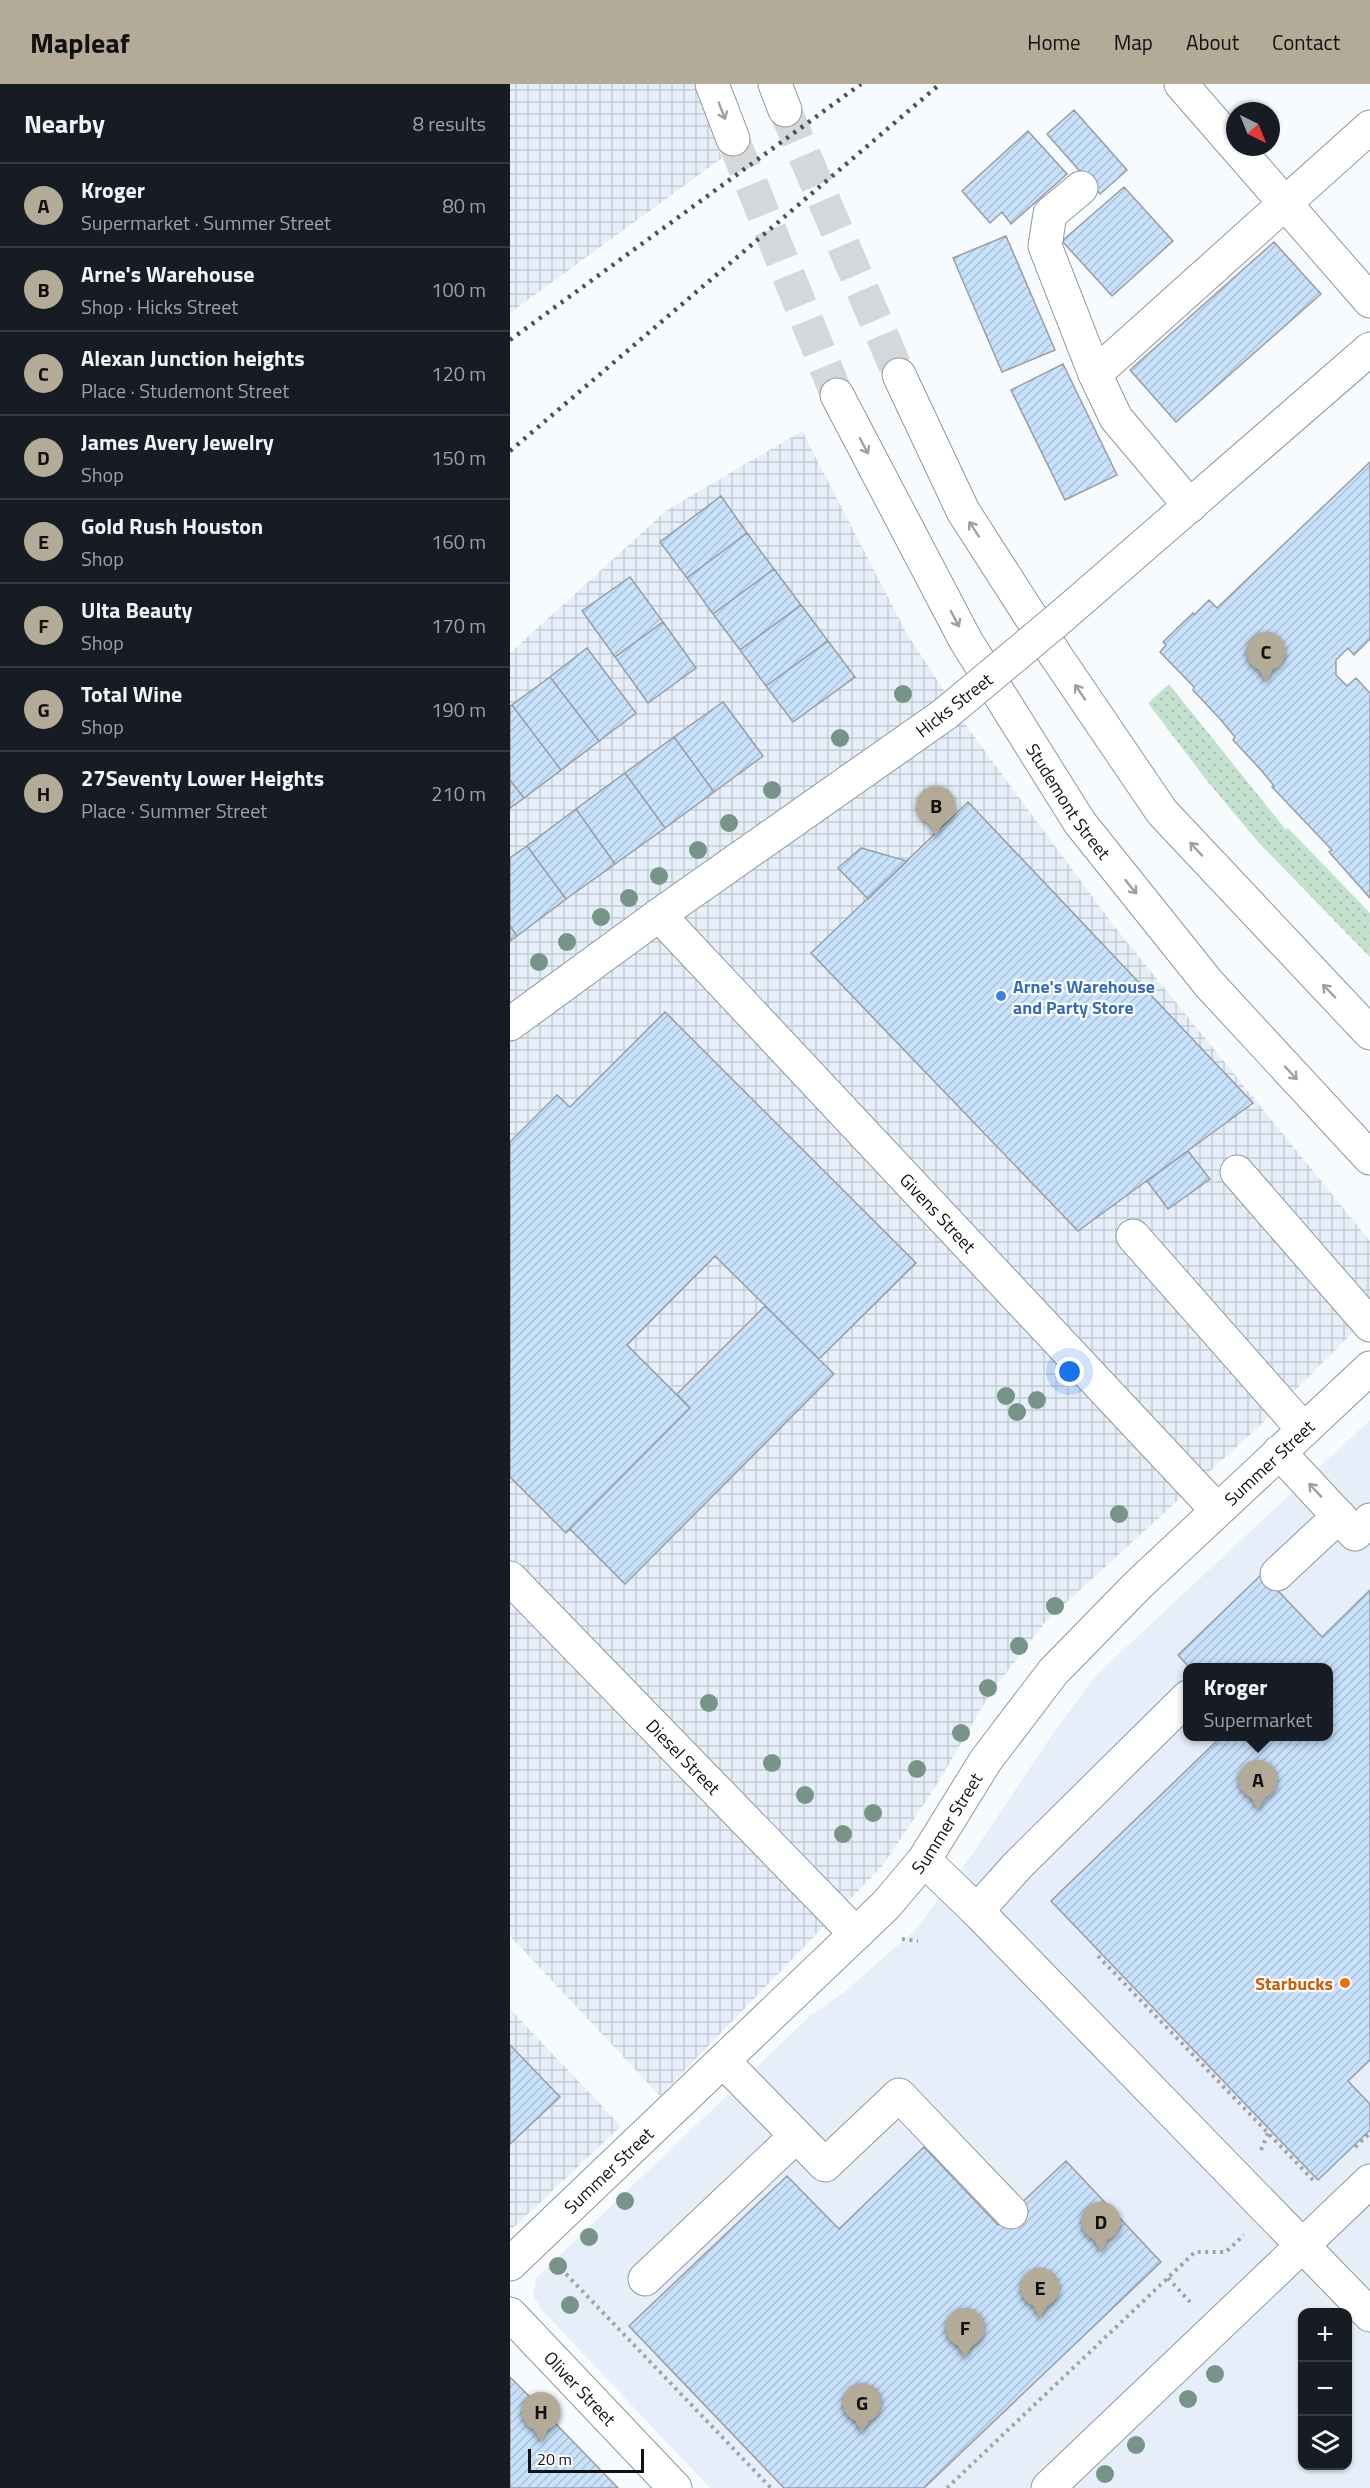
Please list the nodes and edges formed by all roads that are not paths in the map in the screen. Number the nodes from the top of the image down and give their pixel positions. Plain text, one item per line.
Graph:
1 (712, 84) edge
2 (1181, 84) edge
3 (1370, 127) edge
4 (1226, 136) edge
5 (733, 139) tunnel mouth
6 (1244, 156) edge
7 (1081, 188) dead end
8 (1284, 203) junction
9 (1370, 302) edge
10 (1370, 349) edge
11 (1095, 374) junction
12 (899, 375) tunnel mouth
13 (837, 394) tunnel mouth
14 (1190, 506) junction
15 (659, 915) junction
16 (510, 1024) edge
17 (1370, 1033) edge
18 (1370, 1158) edge
19 (1237, 1172) dead end
20 (1133, 1236) dead end
21 (1370, 1325) edge
22 (1370, 1368) edge
23 (1304, 1430) junction
24 (1279, 1452) junction
25 (1217, 1510) junction
26 (1354, 1518) edge
27 (1277, 1574) dead end
28 (510, 1578) edge
29 (1183, 1702) edge
30 (924, 1860) junction
31 (977, 1911) junction
32 (856, 1934) junction
33 (723, 2061) junction
34 (796, 2136) junction
35 (1370, 2181) edge
36 (1011, 2212) dead end
37 (1303, 2245) junction
38 (510, 2264) edge
39 (645, 2279) dead end
40 (510, 2314) edge
41 (1370, 2315) edge
42 (675, 2488) edge
43 (1048, 2488) edge

1 -> 5 street
2 - 4 street
3 - 8 street
6 - 8 street
7 - 11 street
8 - 9 street
8 - 11 street
10 - 14 street, Hicks Street
11 - 14 street
17 -> 12 street
13 -> 18 street, Studemont Street
14 - 15 street, Hicks Street, bridge
15 - 16 street, Hicks Street
15 - 25 street, Givens Street
19 - 21 street
20 - 23 street
22 - 23 street, Summer Street
23 - 24 street, Summer Street
24 - 25 street, Summer Street
26 -> 24 street
25 - 30 street, Summer Street
26 - 27 street
28 - 32 street, Diesel Street
29 - 31 street
30 - 31 street
30 - 32 street, Summer Street
31 - 37 street
32 - 33 street, Summer Street
33 - 34 street
33 - 38 street, Summer Street
34 - 36 street
34 - 39 street
35 - 37 street
37 - 41 street
37 - 43 street
40 - 42 street, Oliver Street

